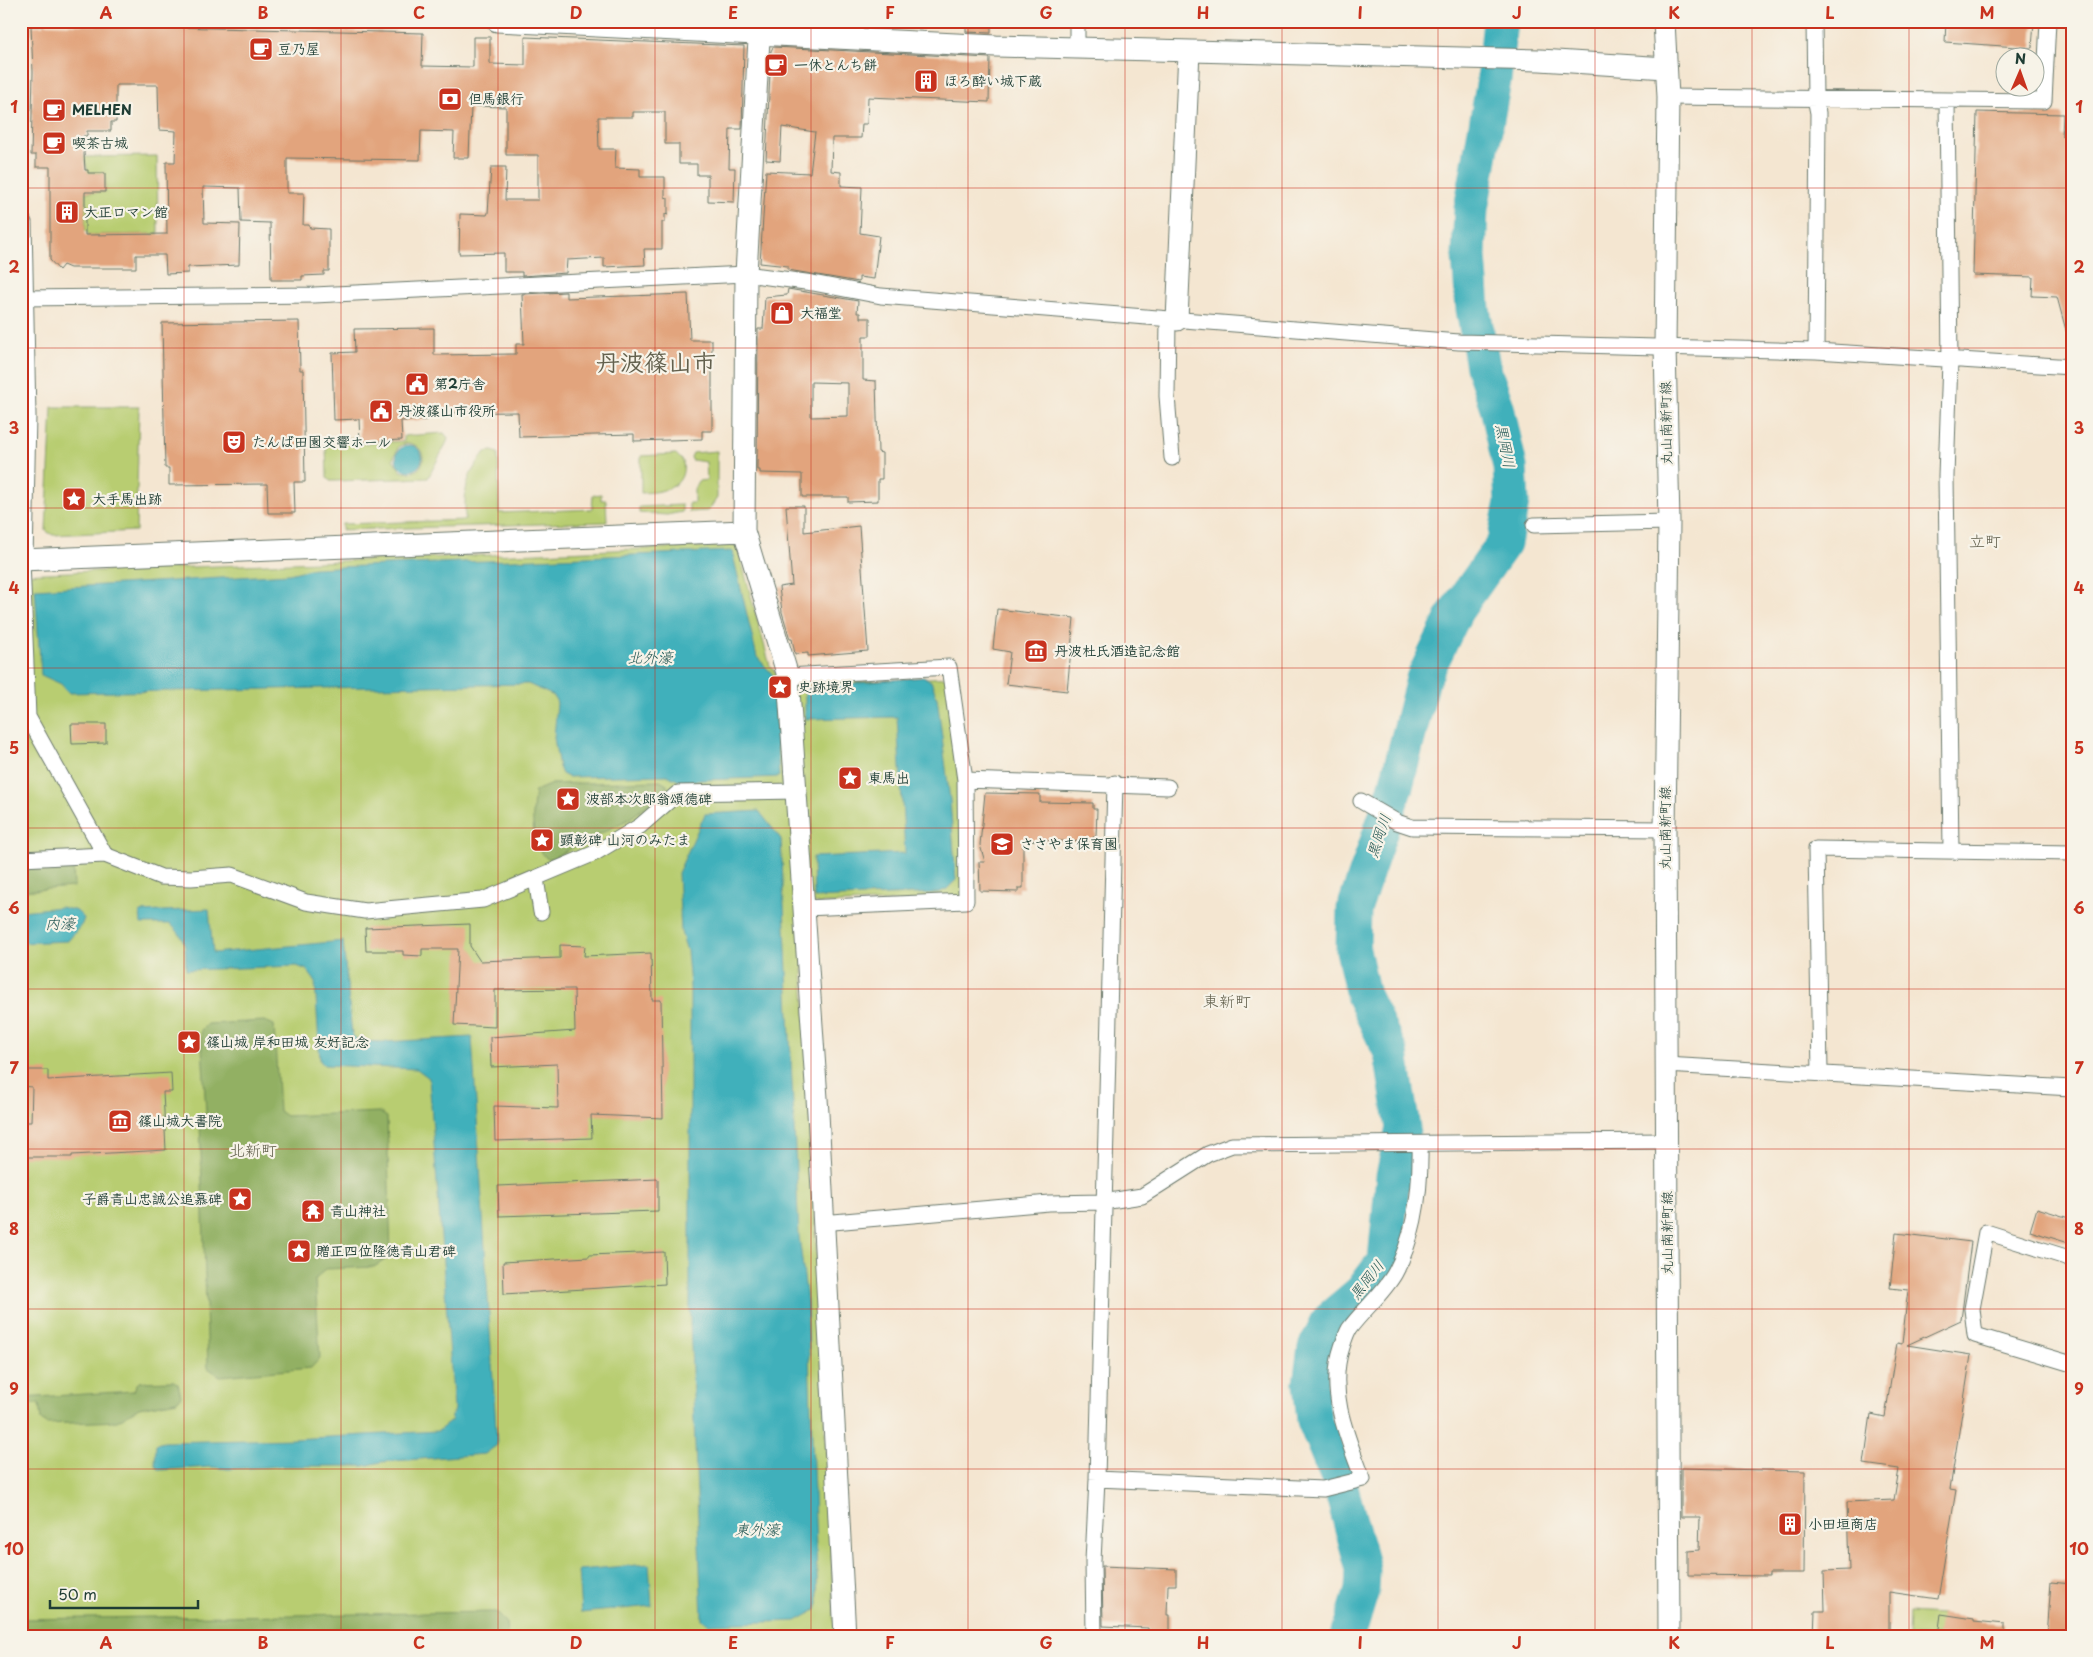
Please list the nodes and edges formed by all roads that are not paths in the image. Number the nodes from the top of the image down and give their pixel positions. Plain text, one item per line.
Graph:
1 (496, 21) edge
2 (1077, 21) edge
3 (1664, 21) edge
4 (1814, 21) edge
5 (2048, 21) edge
6 (567, 23) edge
7 (759, 28) edge
8 (1077, 47) junction
9 (1189, 52) junction
10 (1666, 68) junction
11 (1668, 97) junction
12 (1815, 98) junction
13 (1947, 102) junction
14 (21, 223) edge
15 (746, 274) junction
16 (22, 298) edge
17 (1173, 320) junction
18 (1665, 347) junction
19 (1816, 351) junction
20 (1950, 361) junction
21 (2072, 367) edge
22 (1172, 458) dead end
23 (1669, 522) junction
24 (1534, 525) dead end
25 (744, 531) junction
26 (21, 560) edge
27 (788, 676) junction
28 (965, 780) junction
29 (1115, 783) junction
30 (1168, 787) dead end
31 (796, 791) junction
32 (1361, 801) dead end
33 (1664, 829) junction
34 (1950, 851) junction
35 (2072, 853) edge
36 (105, 855) junction
37 (21, 859) edge
38 (536, 878) junction
39 (805, 908) junction
40 (541, 912) dead end
41 (1665, 1065) junction
42 (1820, 1072) junction
43 (2072, 1088) edge
44 (1667, 1141) junction
45 (1417, 1143) junction
46 (1103, 1202) junction
47 (822, 1223) junction
48 (2072, 1259) edge
49 (2072, 1364) edge
50 (1097, 1479) junction
51 (845, 1636) edge
52 (1094, 1636) edge
53 (1669, 1636) edge

1 - 6 street
2 - 8 street
3 - 10 street, 丸山南新町線
4 - 12 street
5 - 13 street
6 - 7 street
7 - 8 street
7 - 15 street
8 - 9 street
9 - 10 street
9 - 17 street
10 - 11 street, 丸山南新町線
11 - 12 street
11 - 18 street, 丸山南新町線
12 - 13 street
12 - 19 street
13 - 20 street
14 - 16 street
15 - 16 street
15 - 17 street
15 - 25 street
16 - 26 street
17 - 18 street
17 - 22 street
18 - 19 street
18 - 23 street, 丸山南新町線
19 - 20 street
20 - 21 street
20 - 34 street
23 - 24 street
23 - 33 street, 丸山南新町線
25 - 26 street
25 - 27 street
26 - 36 street
27 - 28 street
27 - 31 street
28 - 29 street
28 - 39 street
29 - 30 street
29 - 46 street
31 - 38 street
31 - 39 street
32 - 33 street
33 - 41 street, 丸山南新町線
34 - 35 street
34 - 42 street
36 - 37 street
36 - 38 street
38 - 40 street
39 - 47 street
41 - 42 street
41 - 44 street, 丸山南新町線
42 - 43 street
44 - 45 street
44 - 53 street, 丸山南新町線
45 - 46 street
45 - 50 street
46 - 47 street
46 - 50 street
47 - 51 street
48 - 49 street
50 - 52 street

